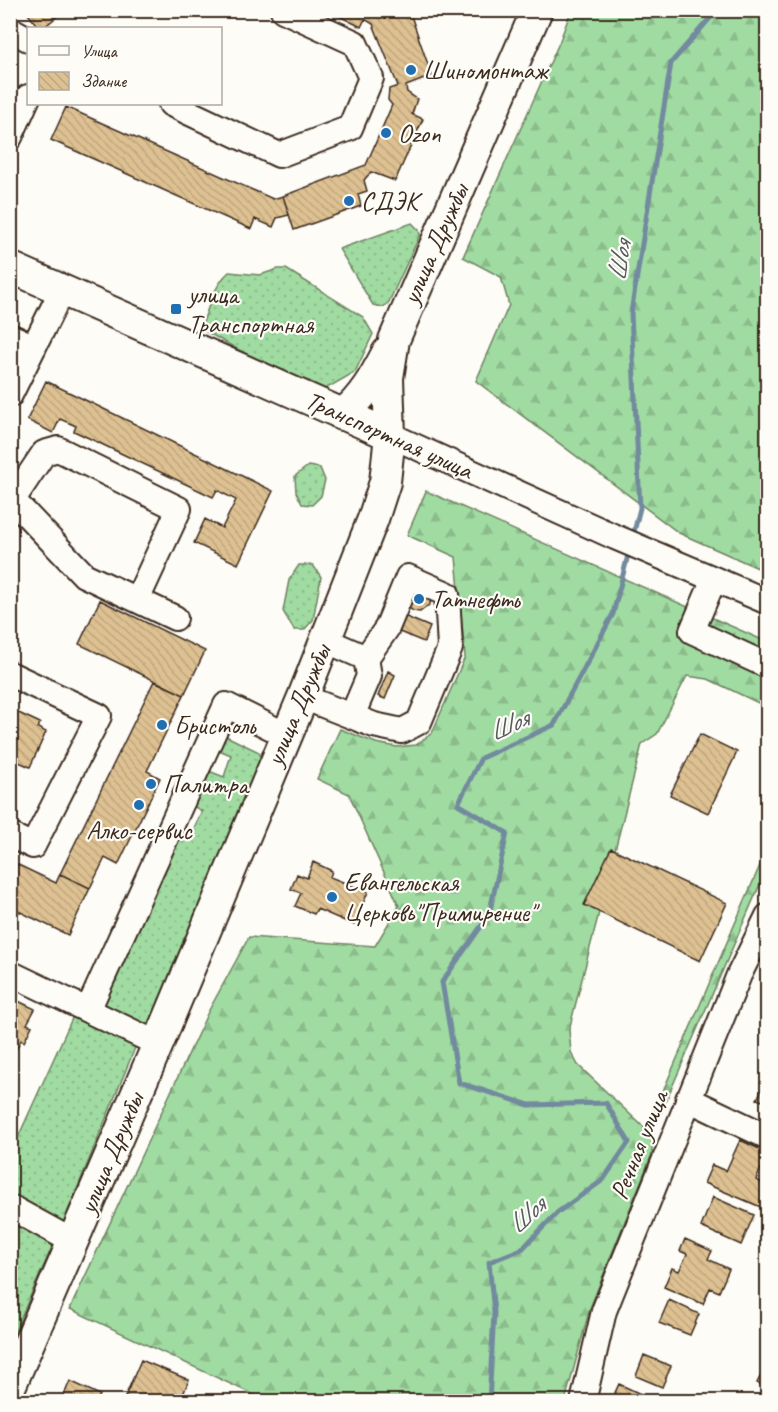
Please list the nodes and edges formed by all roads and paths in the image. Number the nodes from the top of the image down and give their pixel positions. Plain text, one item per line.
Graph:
1 (283, 10) edge
2 (537, 10) edge
3 (10, 29) edge
4 (27, 38) edge
5 (27, 99) edge
6 (173, 105) edge
7 (10, 137) edge
8 (10, 267) edge
9 (62, 290) junction
10 (10, 336) edge
11 (394, 340) junction
12 (34, 347) junction
13 (10, 395) edge
14 (342, 415) junction
15 (390, 435) junction
16 (11, 499) edge
17 (714, 579) junction
18 (137, 600) junction
19 (768, 602) edge
20 (175, 618) dead end
21 (325, 640) junction
22 (366, 658) junction
23 (768, 666) edge
24 (10, 674) edge
25 (303, 696) junction
26 (352, 716) junction
27 (286, 735) junction
28 (10, 835) edge
29 (768, 916) edge
30 (10, 973) edge
31 (88, 1010) junction
32 (158, 1044) junction
33 (688, 1099) junction
34 (768, 1137) edge
35 (10, 1207) edge
36 (72, 1241) junction
37 (11, 1383) edge
38 (583, 1401) edge

1 - 6 street
2 - 11 main road, улица Дружбы
3 - 4 street
5 - 7 street
8 - 9 main road, Транспортная улица
9 - 12 street
9 - 14 main road, Транспортная улица
10 - 12 street
11 - 14 main road
11 - 15 main road, улица Дружбы
12 - 13 street
14 - 15 main road, Транспортная улица
15 - 17 street, Транспортная улица
15 - 21 main road, улица Дружбы
16 - 18 street
16 - 18 street
17 - 19 street, Транспортная улица
17 - 23 street
18 - 20 street
21 - 22 street
21 - 25 main road, улица Дружбы
22 - 26 street
22 - 26 street
24 - 28 street
25 - 26 street
25 - 27 main road, улица Дружбы
27 - 31 street
27 - 32 main road, улица Дружбы
29 - 33 street, Речная улица
30 - 31 street
31 - 32 street
32 - 36 main road, улица Дружбы
33 - 34 street
33 - 38 street, Речная улица
35 - 36 street
36 - 37 main road, улица Дружбы

